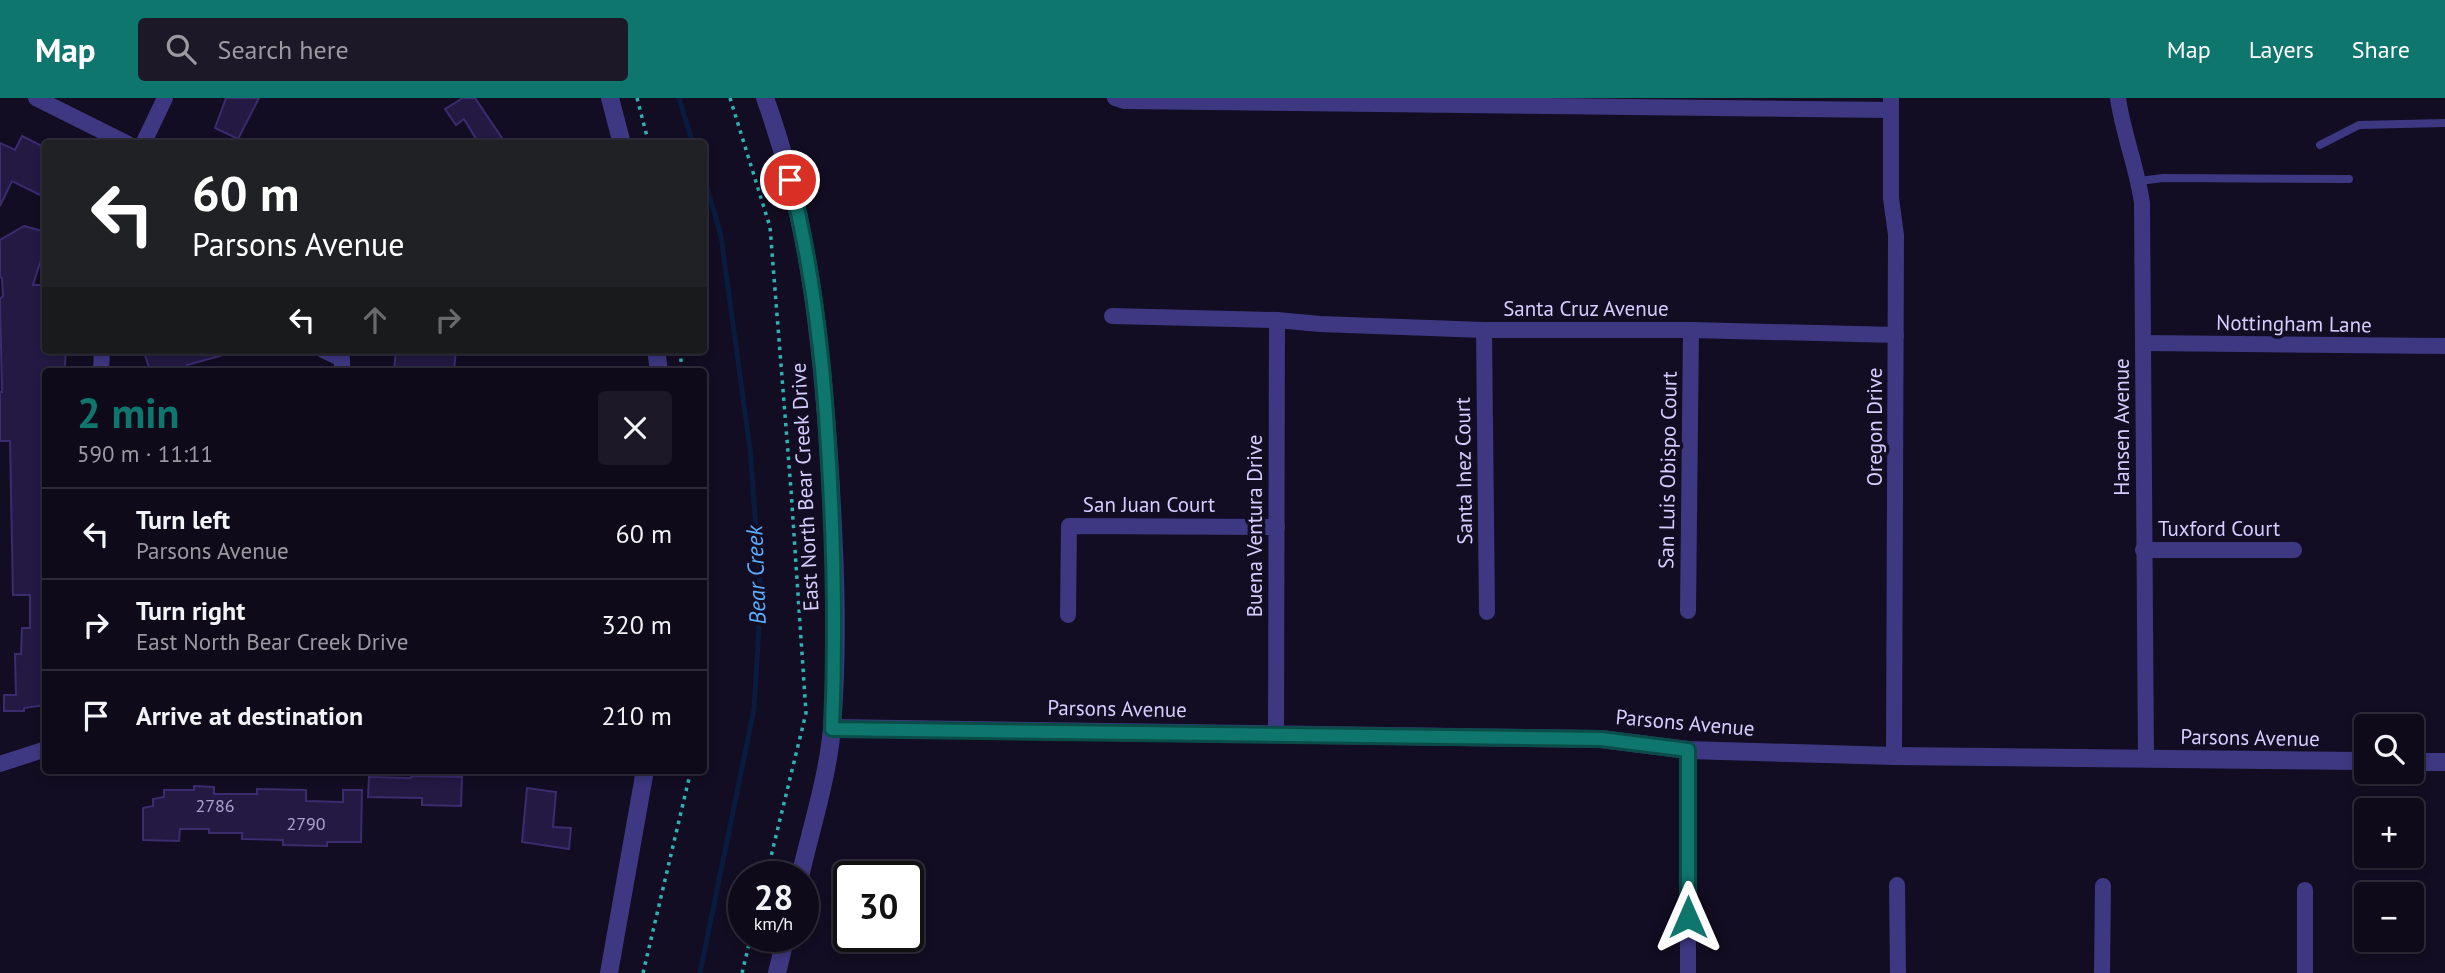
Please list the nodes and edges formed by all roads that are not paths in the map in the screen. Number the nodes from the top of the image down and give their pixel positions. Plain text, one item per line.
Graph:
1 (36, 98) edge
2 (165, 98) edge
3 (610, 98) edge
4 (765, 98) edge
5 (1115, 98) edge
6 (2118, 98) edge
7 (1246, 101) edge
8 (1457, 102) edge
9 (1667, 103) edge
10 (1891, 104) edge
11 (2445, 123) edge
12 (120, 140) edge
13 (145, 140) edge
14 (621, 140) edge
15 (2320, 145) dead end
16 (2349, 179) dead end
17 (2139, 181) junction
18 (1112, 316) dead end
19 (1277, 320) junction
20 (1484, 330) junction
21 (1691, 330) junction
22 (1896, 335) junction
23 (2143, 343) junction
24 (2445, 346) edge
25 (328, 354) edge
26 (342, 365) edge
27 (1277, 527) junction
28 (2143, 550) junction
29 (2294, 550) dead end
30 (1688, 611) dead end
31 (1487, 612) dead end
32 (1068, 615) dead end
33 (832, 729) junction
34 (1276, 733) junction
35 (42, 749) edge
36 (1688, 750) junction
37 (1894, 756) junction
38 (2146, 760) junction
39 (2354, 761) edge
40 (2424, 762) edge
41 (2445, 762) edge
42 (0, 764) edge
43 (644, 774) edge
44 (804, 861) edge
45 (1897, 885) dead end
46 (2103, 886) dead end
47 (2305, 890) dead end
48 (782, 952) edge
49 (609, 973) edge
50 (777, 973) edge
51 (1689, 973) edge
52 (1898, 973) edge
53 (2102, 973) edge
54 (2305, 973) edge

1 - 12 street
2 - 13 street
3 - 14 street
4 - 33 street, East North Bear Creek Drive
5 - 7 street
6 - 17 street, Hansen Avenue
7 - 8 street
8 - 9 street
9 - 10 street
10 - 22 street, Oregon Drive
11 - 15 lane
16 - 17 lane
17 - 23 street, Hansen Avenue
18 - 19 street, Santa Cruz Avenue
19 - 20 street, Santa Cruz Avenue
19 - 27 street, Buena Ventura Drive
20 - 21 street, Santa Cruz Avenue
20 - 31 street, Santa Inez Court
21 - 22 street, Santa Cruz Avenue
21 - 30 street, San Luis Obispo Court
22 - 37 street, Oregon Drive
23 - 24 street, Nottingham Lane
23 - 28 street, Hansen Avenue
25 - 26 street
27 - 32 street, San Juan Court
27 - 34 street, Buena Ventura Drive
28 - 29 street, Tuxford Court
28 - 38 street, Hansen Avenue
33 - 34 street, Parsons Avenue
33 - 44 street, East North Bear Creek Drive
34 - 36 street, Parsons Avenue
35 - 42 street
36 - 37 street, Parsons Avenue
36 - 51 street
37 - 38 street, Parsons Avenue
38 - 39 street, Parsons Avenue
40 - 41 street
43 - 49 street
45 - 52 street
46 - 53 street
47 - 54 street
48 - 50 street

